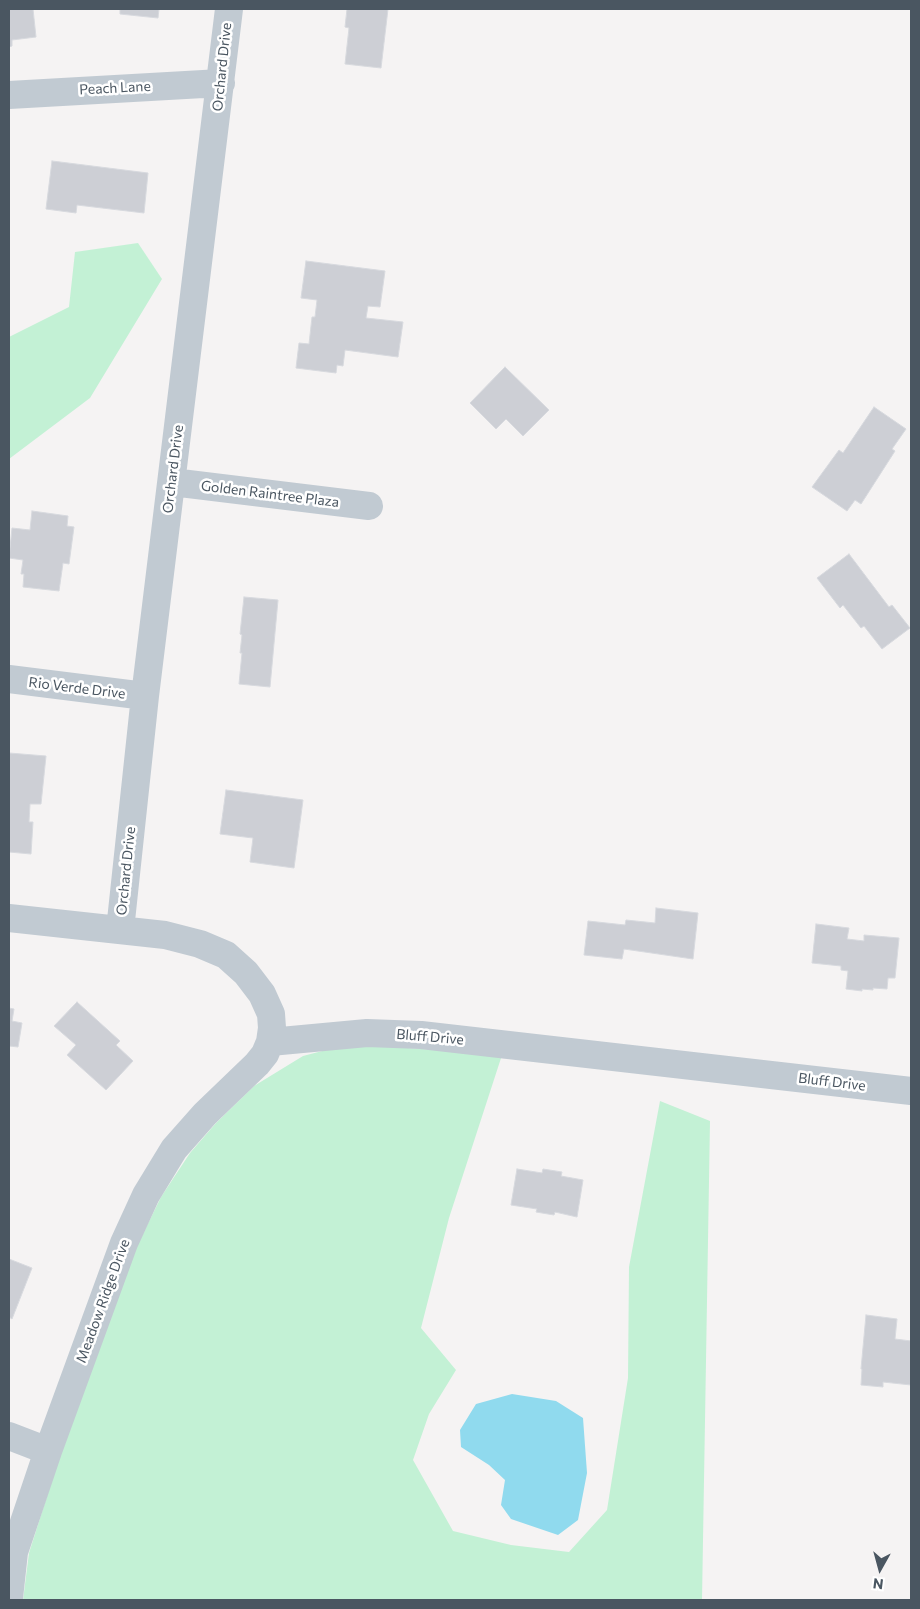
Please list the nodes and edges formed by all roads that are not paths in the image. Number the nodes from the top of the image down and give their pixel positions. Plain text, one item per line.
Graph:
1 (229, 9) edge
2 (221, 83) junction
3 (9, 95) edge
4 (172, 482) junction
5 (369, 506) dead end
6 (9, 679) edge
7 (145, 696) junction
8 (9, 918) edge
9 (120, 930) junction
10 (270, 1042) junction
11 (911, 1092) edge
12 (9, 1436) edge
13 (48, 1451) junction
14 (9, 1598) edge

1 - 2 street, Orchard Drive
2 - 3 street, Peach Lane
2 - 4 street, Orchard Drive
4 - 5 street, Golden Raintree Plaza
4 - 7 street, Orchard Drive
6 - 7 street, Rio Verde Drive
7 - 9 street, Orchard Drive
8 - 9 street
9 - 10 street
10 - 11 street, Bluff Drive
10 - 13 street, Meadow Ridge Drive
12 - 13 street
13 - 14 street, Meadow Ridge Drive

